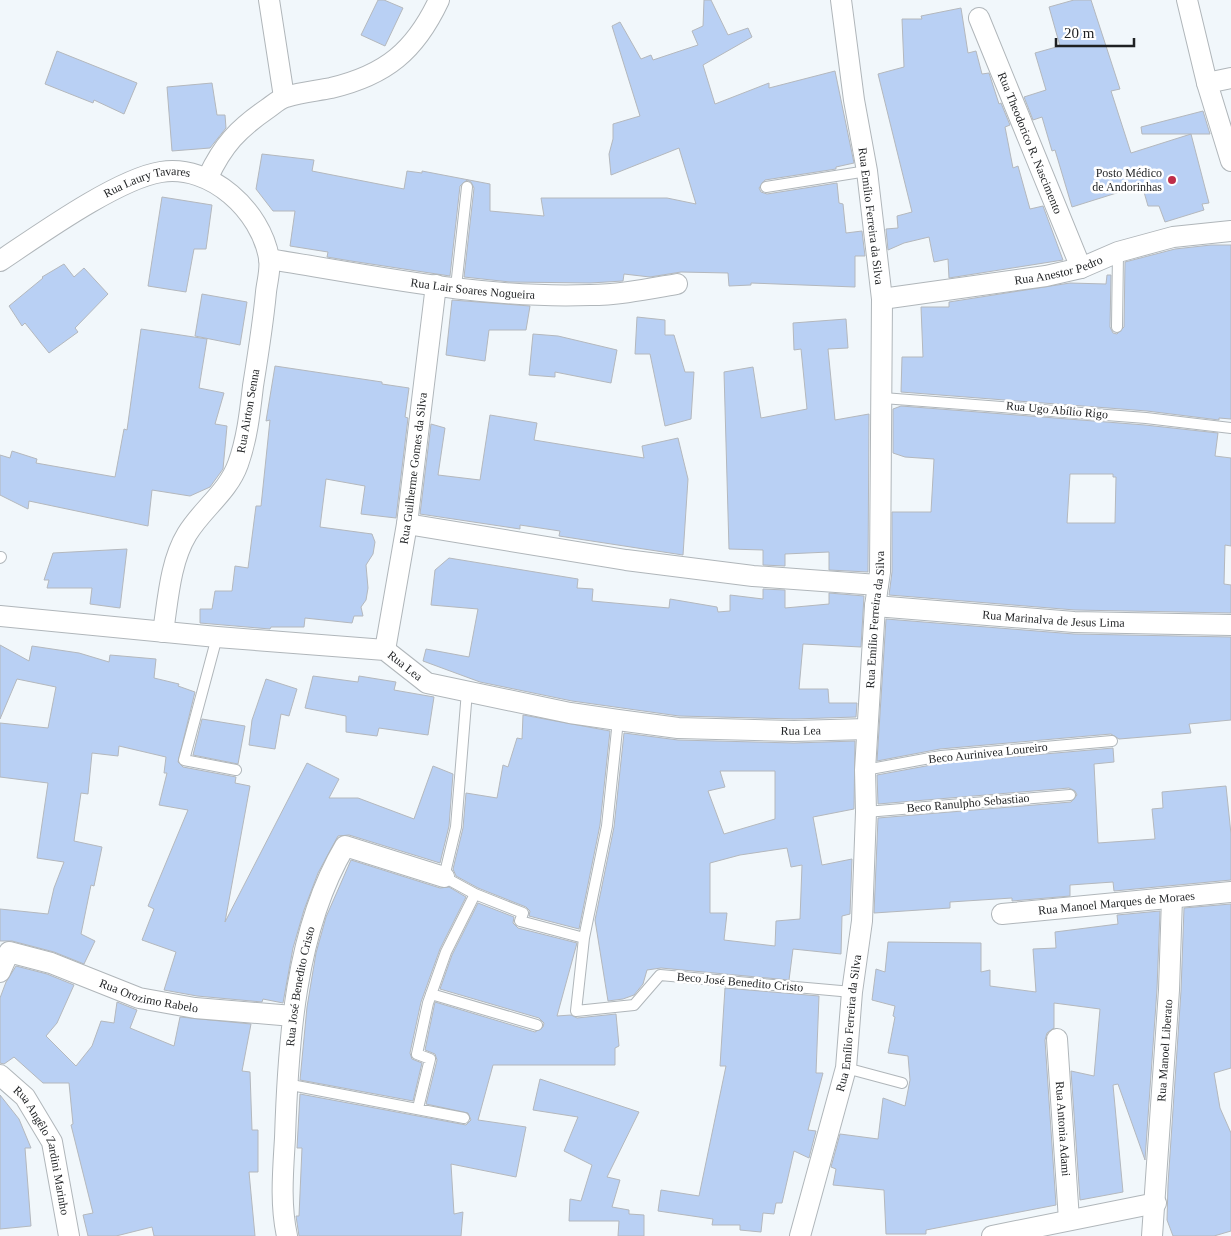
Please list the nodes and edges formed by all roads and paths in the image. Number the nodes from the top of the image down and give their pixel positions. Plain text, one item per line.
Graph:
1 (269, 0) edge
2 (439, 0) edge
3 (840, 0) edge
4 (1187, 0) edge
5 (979, 18) dead end
6 (1231, 78) edge
7 (1207, 83) junction
8 (284, 97) junction
9 (1231, 161) edge
10 (867, 171) junction
11 (208, 177) junction
12 (466, 187) dead end
13 (766, 187) dead end
14 (1231, 231) edge
15 (1118, 252) junction
16 (269, 259) junction
17 (0, 261) edge
18 (1081, 268) junction
19 (677, 284) dead end
20 (446, 286) junction
21 (882, 299) junction
22 (1117, 327) dead end
23 (883, 398) junction
24 (1231, 428) edge
25 (407, 524) junction
26 (878, 584) junction
27 (875, 606) junction
28 (0, 616) edge
29 (1231, 625) edge
30 (163, 632) junction
31 (217, 637) junction
32 (385, 650) junction
33 (466, 691) junction
34 (618, 720) junction
35 (867, 730) junction
36 (1112, 741) dead end
37 (236, 770) dead end
38 (865, 770) junction
39 (1070, 795) dead end
40 (866, 812) junction
41 (444, 877) junction
42 (1231, 892) edge
43 (475, 894) junction
44 (1172, 898) junction
45 (1002, 914) dead end
46 (584, 938) junction
47 (0, 972) edge
48 (852, 992) junction
49 (431, 994) junction
50 (293, 1016) junction
51 (537, 1025) dead end
52 (1057, 1039) dead end
53 (846, 1068) junction
54 (0, 1075) edge
55 (286, 1084) junction
56 (902, 1084) dead end
57 (418, 1108) junction
58 (464, 1118) dead end
59 (1156, 1203) junction
60 (1069, 1220) junction
61 (69, 1236) edge
62 (287, 1236) edge
63 (800, 1236) edge
64 (992, 1236) edge
65 (1152, 1236) edge

1 - 8 street
2 - 8 street
3 - 10 street, Rua Emílio Ferreira da Silva
4 - 7 street
5 - 18 street, Rua Theodorico R. Nascimento
6 - 7 street
7 - 9 street
8 - 11 street
10 - 13 lane
10 - 21 street, Rua Emílio Ferreira da Silva
11 - 16 street, Rua Laury Tavares
11 - 17 street, Rua Laury Tavares
12 - 20 lane
14 - 15 street, Rua Anestor Pedro
15 - 18 street, Rua Anestor Pedro
15 - 22 lane
16 - 20 street, Rua Lair Soares Nogueira
16 - 30 street, Rua Airton Senna
18 - 21 street, Rua Anestor Pedro
19 - 20 street, Rua Lair Soares Nogueira
20 - 25 street, Rua Guilherme Gomes da Silva
21 - 23 street, Rua Emílio Ferreira da Silva
23 - 24 lane, Rua Ugo Abílio Rigo
23 - 26 street, Rua Emílio Ferreira da Silva
25 - 26 street
25 - 32 street, Rua Guilherme Gomes da Silva
26 - 27 street, Rua Emílio Ferreira da Silva
27 - 29 street, Rua Marinalva de Jesus Lima
27 - 35 street, Rua Emílio Ferreira da Silva
28 - 30 street, Rua Lea
30 - 31 street, Rua Lea
31 - 32 street, Rua Lea
31 - 37 lane
32 - 33 street, Rua Lea
33 - 34 street, Rua Lea
33 - 41 lane
34 - 35 street, Rua Lea
34 - 46 lane
35 - 38 street, Rua Emílio Ferreira da Silva
36 - 38 lane, Beco Aurinivea Loureiro
38 - 40 street, Rua Emílio Ferreira da Silva
39 - 40 lane, Beco Ranulpho Sebastiao
40 - 48 street, Rua Emílio Ferreira da Silva
41 - 43 lane
41 - 50 street, Rua José Benedito Cristo
42 - 44 street, Rua Manoel Marques de Moraes
43 - 46 lane
43 - 49 lane
44 - 45 street, Rua Manoel Marques de Moraes
44 - 59 street, Rua Manoel Liberato
46 - 48 lane, Beco José Benedito Cristo
47 - 50 street, Rua Orozimo Rabelo
48 - 53 street, Rua Emílio Ferreira da Silva
49 - 51 lane
49 - 57 lane
50 - 55 street, Rua José Benedito Cristo
52 - 60 street, Rua Antonia Adami
53 - 56 lane
53 - 63 street, Rua Emílio Ferreira da Silva
54 - 61 street, Rua Angêlo Zardini Marinho
55 - 57 lane
55 - 62 street, Rua José Benedito Cristo
57 - 58 lane
59 - 60 street
59 - 65 street, Rua Manoel Liberato
60 - 64 street

